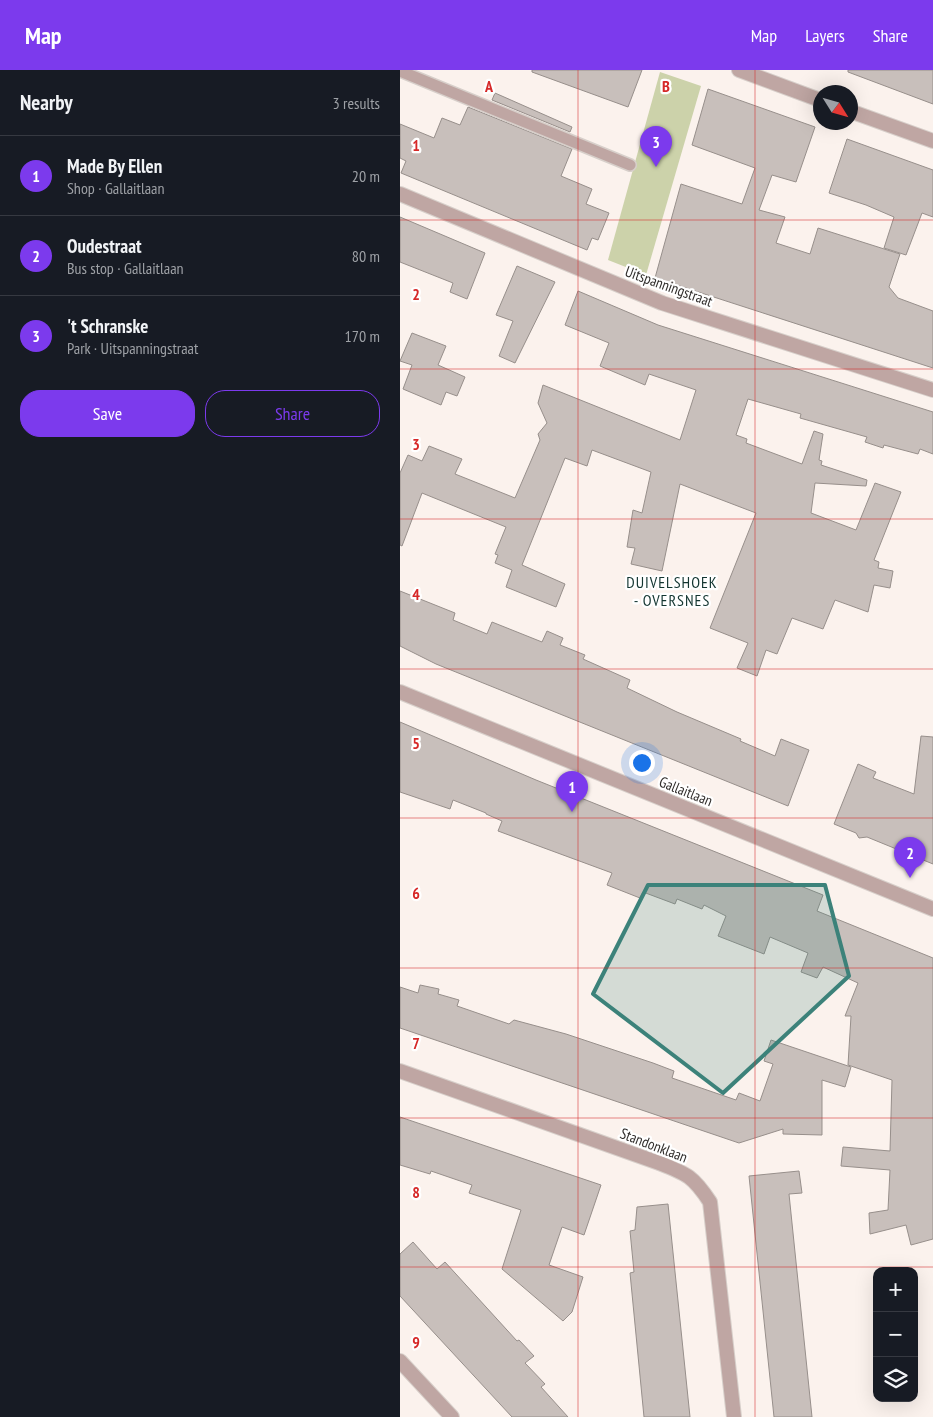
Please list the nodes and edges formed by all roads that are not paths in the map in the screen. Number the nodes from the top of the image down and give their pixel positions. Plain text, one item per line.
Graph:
1 (739, 70) edge
2 (400, 71) edge
3 (813, 97) edge
4 (858, 114) edge
5 (933, 141) edge
6 (630, 166) dead end
7 (400, 194) edge
8 (933, 390) edge
9 (400, 692) edge
10 (933, 909) edge
11 (400, 1071) edge
12 (400, 1361) edge
13 (452, 1417) edge
14 (734, 1417) edge

1 - 3 street
2 - 6 lane
4 - 5 street
7 - 8 street, Uitspanningstraat
9 - 10 street, Gallaitlaan
11 - 14 street, Standonklaan
12 - 13 street

